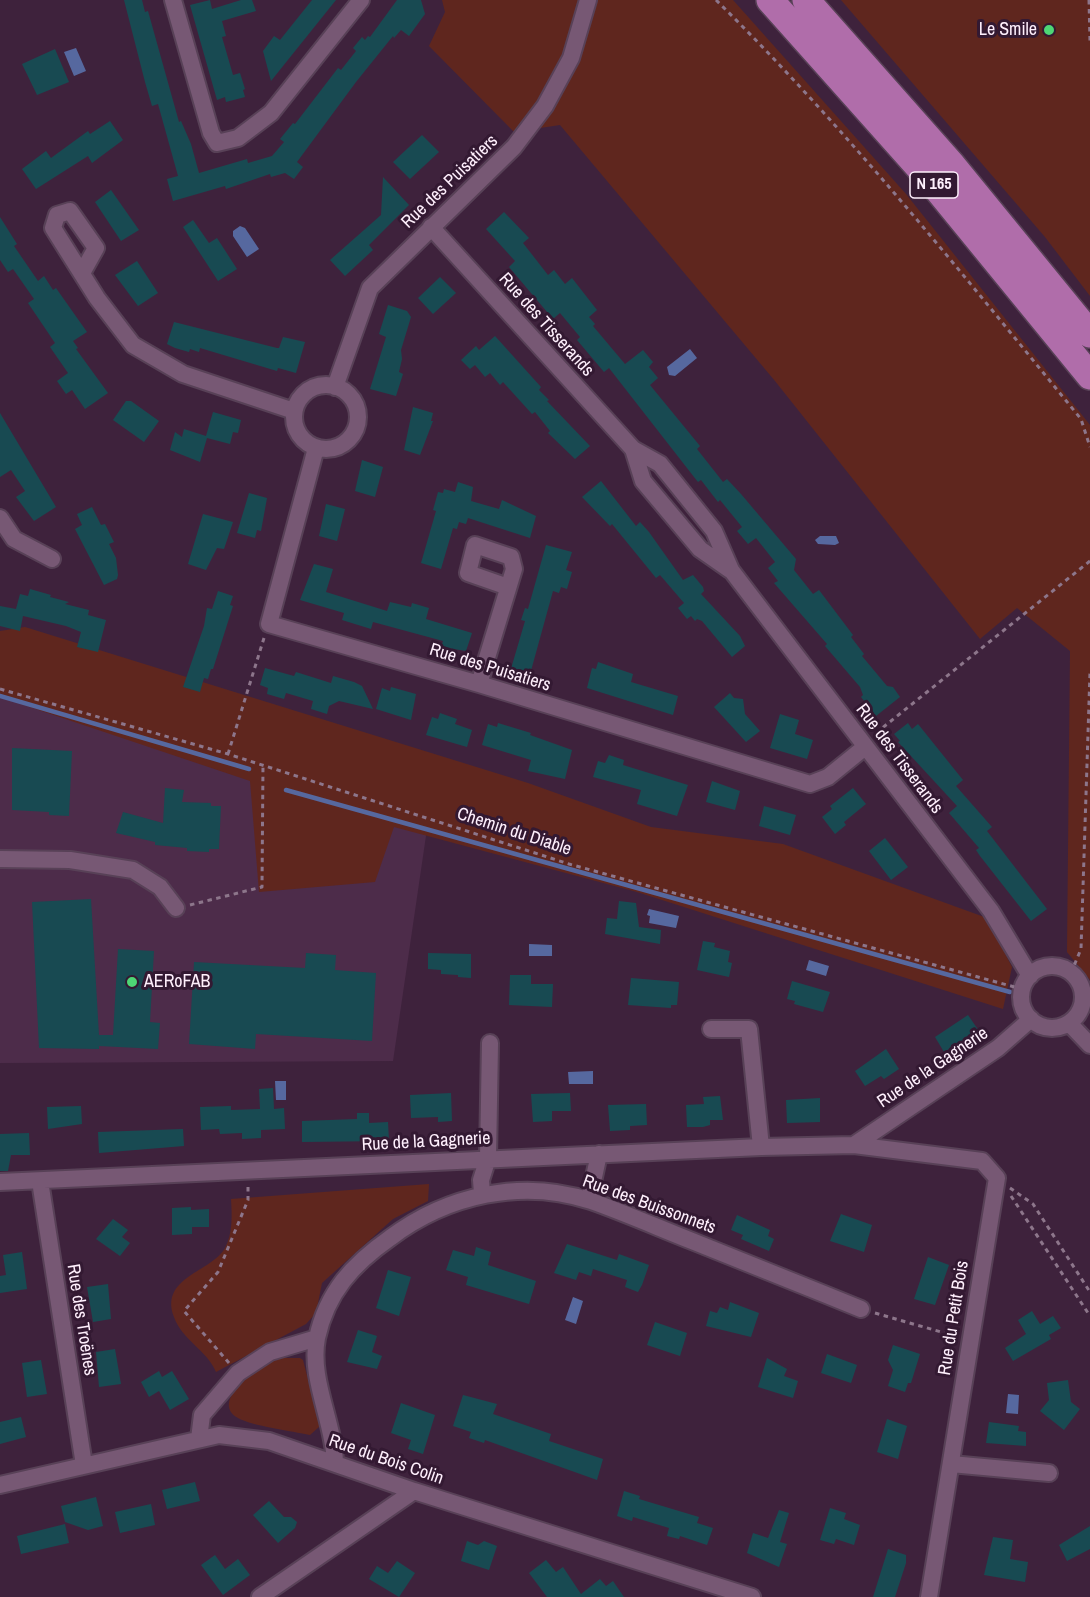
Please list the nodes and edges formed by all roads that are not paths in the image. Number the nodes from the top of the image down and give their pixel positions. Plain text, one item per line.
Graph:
1 (173, 0) edge
2 (361, 0) edge
3 (588, 0) edge
4 (770, 0) edge
5 (806, 0) edge
6 (431, 227) junction
7 (82, 273) dead end
8 (1090, 334) edge
9 (1090, 376) edge
10 (335, 387) junction
11 (294, 411) junction
12 (316, 448) junction
13 (633, 449) junction
14 (0, 518) edge
15 (52, 559) dead end
16 (731, 570) junction
17 (508, 587) dead end
18 (479, 684) junction
19 (864, 745) junction
20 (0, 860) edge
21 (176, 908) road end
22 (1026, 982) junction
23 (1087, 997) edge
24 (1031, 1019) junction
25 (1069, 1023) junction
26 (711, 1029) dead end
27 (490, 1043) dead end
28 (1090, 1045) edge
29 (854, 1146) junction
30 (761, 1147) junction
31 (599, 1154) junction
32 (488, 1158) junction
33 (997, 1178) joint
34 (40, 1181) junction
35 (0, 1182) edge
36 (482, 1193) junction
37 (589, 1200) junction
38 (861, 1309) road end
39 (317, 1338) junction
40 (199, 1439) junction
41 (335, 1463) junction
42 (951, 1464) junction
43 (84, 1465) junction
44 (1049, 1473) dead end
45 (0, 1485) edge
46 (414, 1491) junction
47 (704, 1591) edge
48 (260, 1597) edge
49 (752, 1597) edge
50 (929, 1597) edge

1 - 2 street
3 - 6 street, Rue des Puisatiers
4 - 9 highway, N 165
5 - 8 highway, N 165
6 - 10 street, Rue des Puisatiers
6 - 13 street, Rue des Tisserands
7 - 11 street
10 - 11 street
10 - 12 street
11 - 12 street
12 - 18 street, Rue des Puisatiers
13 - 16 street, Rue des Tisserands
13 - 16 street, Rue des Tisserands
14 - 15 street
16 - 19 street, Rue des Tisserands
17 - 18 street
18 - 19 street, Rue des Puisatiers
19 - 22 street, Rue des Tisserands
20 - 21 street
22 - 23 street
22 - 24 street
23 - 25 street
24 - 25 street
24 - 29 street, Rue de la Gagnerie
25 - 28 street
26 - 30 street
27 - 32 street
29 - 30 street, Rue de la Gagnerie
29 - 33 street, Rue de la Gagnerie
30 - 31 street, Rue de la Gagnerie
31 - 32 street, Rue de la Gagnerie
31 - 37 street
32 - 34 street, Rue de la Gagnerie
32 - 36 street
33 - 42 street, Rue du Petit Bois
34 - 35 street, Rue de la Gagnerie
34 - 43 street, Rue des Troënes
36 - 37 street, Rue des Buissonnets
36 - 39 street, Rue des Buissonnets
37 - 38 street, Rue des Buissonnets
39 - 40 street
39 - 41 street, Rue des Buissonnets
40 - 41 street, Rue du Bois Colin
40 - 43 street, Rue du Bois Colin
41 - 46 street, Rue du Bois Colin
42 - 44 street
42 - 50 street, Rue du Petit Bois
43 - 45 street, Rue du Bois Colin
46 - 47 street, Rue du Bois Colin
46 - 48 street
47 - 49 street, Rue du Bois Colin

